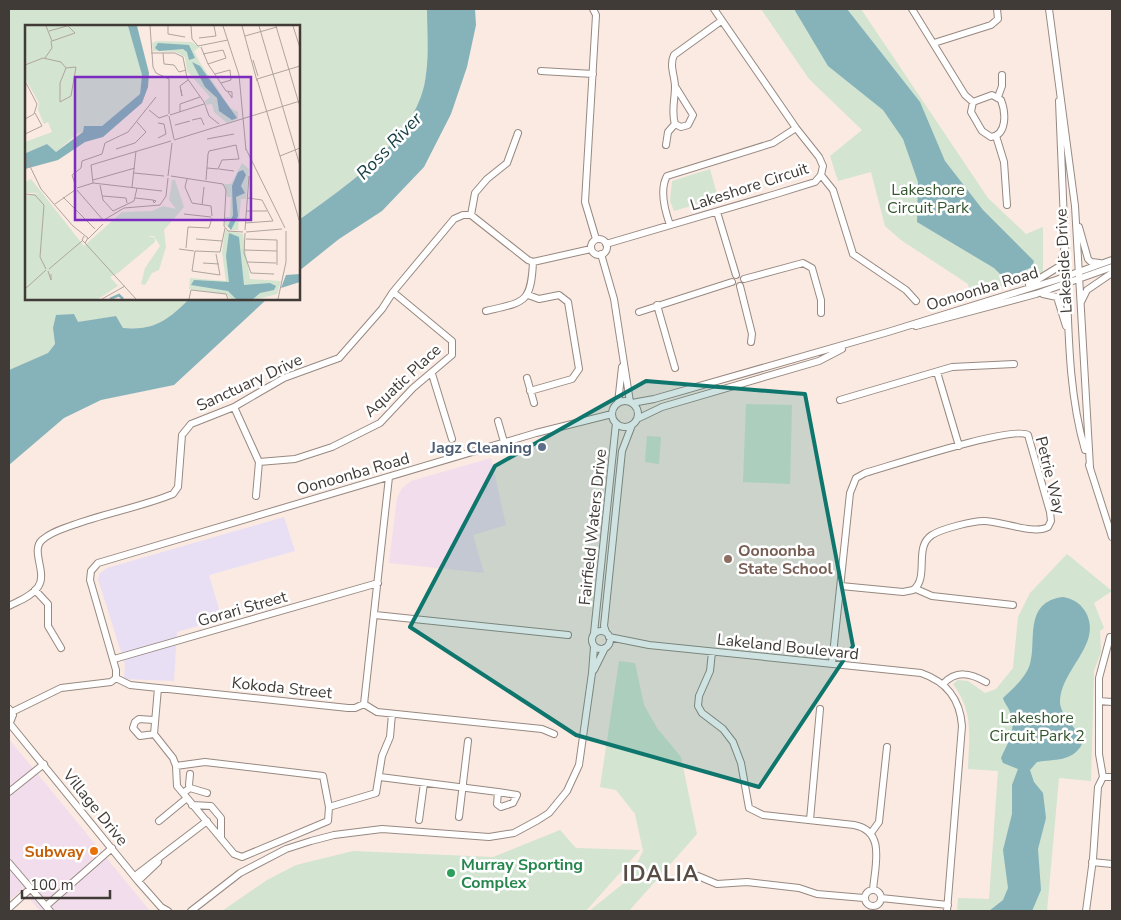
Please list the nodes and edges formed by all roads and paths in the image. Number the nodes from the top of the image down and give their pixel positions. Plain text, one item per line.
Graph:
1 (593, 9) edge
2 (714, 9) edge
3 (912, 9) edge
4 (997, 9) edge
5 (1050, 9) edge
6 (721, 21) junction
7 (934, 43) junction
8 (1056, 54) junction
9 (541, 71) dead end
10 (593, 74) junction
11 (1002, 75) dead end
12 (675, 86) junction
13 (998, 97) junction
14 (973, 102) junction
15 (675, 124) junction
16 (796, 128) junction
17 (518, 133) dead end
18 (996, 136) junction
19 (666, 146) dead end
20 (821, 175) junction
21 (1007, 205) dead end
22 (1075, 206) junction
23 (717, 212) junction
24 (471, 214) junction
25 (670, 226) junction
26 (596, 239) junction
27 (606, 244) junction
28 (1065, 246) junction
29 (591, 249) junction
30 (601, 254) junction
31 (1112, 260) edge
32 (534, 262) junction
33 (1105, 263) junction
34 (1112, 267) edge
35 (1112, 272) edge
36 (1078, 273) junction
37 (736, 275) junction
38 (1067, 276) junction
39 (744, 279) junction
40 (1078, 280) junction
41 (732, 282) junction
42 (1067, 285) junction
43 (740, 286) junction
44 (393, 292) junction
45 (1036, 294) junction
46 (528, 295) junction
47 (1005, 296) junction
48 (916, 300) dead end
49 (657, 305) junction
50 (1079, 305) junction
51 (486, 311) dead end
52 (639, 312) dead end
53 (820, 313) dead end
54 (888, 332) junction
55 (857, 341) junction
56 (751, 342) dead end
57 (1070, 352) junction
58 (622, 360) junction
59 (1014, 364) dead end
60 (675, 368) dead end
61 (938, 372) junction
62 (432, 374) junction
63 (527, 378) dead end
64 (530, 391) junction
65 (840, 400) dead end
66 (631, 402) junction
67 (534, 403) dead end
68 (618, 403) junction
69 (234, 407) junction
70 (612, 414) junction
71 (637, 418) junction
72 (498, 421) dead end
73 (616, 423) junction
74 (632, 425) junction
75 (452, 439) dead end
76 (504, 442) junction
77 (959, 446) junction
78 (259, 462) junction
79 (1090, 467) junction
80 (389, 477) junction
81 (256, 496) dead end
82 (1112, 537) edge
83 (378, 583) junction
84 (841, 586) junction
85 (916, 588) junction
86 (35, 590) junction
87 (1013, 605) dead end
88 (9, 606) edge
89 (375, 615) junction
90 (594, 633) junction
91 (568, 635) dead end
92 (608, 635) junction
93 (1110, 637) dead end
94 (627, 642) junction
95 (594, 647) junction
96 (607, 647) junction
97 (61, 648) dead end
98 (712, 652) junction
99 (114, 659) junction
100 (832, 664) junction
101 (592, 673) junction
102 (116, 678) junction
103 (986, 682) dead end
104 (943, 684) junction
105 (158, 688) junction
106 (1099, 700) junction
107 (1112, 702) edge
108 (364, 704) junction
109 (820, 709) dead end
110 (10, 711) edge
111 (392, 714) junction
112 (154, 720) junction
113 (9, 725) edge
114 (154, 734) junction
115 (554, 734) dead end
116 (468, 741) dead end
117 (887, 747) dead end
118 (44, 764) junction
119 (176, 766) junction
120 (190, 774) dead end
121 (380, 777) junction
122 (1104, 777) junction
123 (1112, 777) edge
124 (424, 783) junction
125 (190, 788) junction
126 (462, 788) junction
127 (9, 792) edge
128 (498, 792) dead end
129 (207, 793) dead end
130 (185, 796) junction
131 (192, 804) junction
132 (329, 807) junction
133 (459, 817) dead end
134 (419, 820) dead end
135 (810, 820) junction
136 (159, 821) dead end
137 (207, 821) junction
138 (871, 833) junction
139 (221, 838) junction
140 (112, 848) junction
141 (9, 862) edge
142 (1092, 862) junction
143 (1112, 864) edge
144 (698, 876) dead end
145 (136, 878) junction
146 (30, 889) junction
147 (874, 890) junction
148 (864, 898) junction
149 (881, 898) junction
150 (206, 902) junction
151 (9, 908) edge
152 (948, 908) edge
153 (48, 909) edge
154 (161, 909) edge
155 (872, 909) edge
156 (168, 911) edge
157 (191, 911) edge
158 (201, 911) edge
159 (1086, 911) edge

1 - 10 street
2 - 6 street, Lakeshore Circuit
3 - 7 street
4 - 7 street
5 - 8 street, Lakeside Drive
6 - 12 street
6 - 16 street, Lakeshore Circuit
7 - 14 street
8 - 22 street, Lakeside Drive
8 - 28 street, Lakeside Drive
9 - 10 street
10 - 26 street
11 - 13 street
12 - 15 street
12 - 15 street
13 - 14 street
13 - 18 street
14 - 18 street
15 - 19 street
16 - 20 street, Lakeshore Circuit
16 - 25 street
17 - 24 street
18 - 21 street
20 - 23 street, Lakeshore Circuit
20 - 48 street
22 - 33 street
22 - 36 street, Lakeside Drive
23 - 25 street, Lakeshore Circuit
23 - 37 street
24 - 32 street
24 - 44 street, Sanctuary Drive
25 - 27 street, Lakeshore Circuit
26 - 27 street
26 - 29 street
27 - 30 street
28 - 38 street, Lakeside Drive
28 - 47 street, Lakeside Drive
29 - 30 street
29 - 32 street
30 - 58 street
31 - 33 street, Oonoonba Road
32 - 46 street
33 - 36 street, Oonoonba Road
34 - 40 street, Oonoonba Road
35 - 50 street
36 - 38 street, Oonoonba Road
36 - 40 street, Lakeside Drive
37 - 39 street
37 - 41 street
38 - 42 street, Lakeside Drive
38 - 47 street, Oonoonba Road
39 - 43 street
39 - 53 street
40 - 42 street, Oonoonba Road
40 - 50 street, Lakeside Drive
41 - 43 street
41 - 49 street
42 - 45 street, Oonoonba Road
42 - 57 street, Lakeside Drive
43 - 56 street
44 - 62 street, Aquatic Place
44 - 69 street, Sanctuary Drive
45 - 54 street, Oonoonba Road
45 - 57 street
46 - 51 street
46 - 64 street
47 - 54 street, Oonoonba Road
49 - 52 street
49 - 60 street
50 - 79 street, Lakeside Drive
54 - 55 street, Oonoonba Road
55 - 66 street, Oonoonba Road
55 - 71 street, Oonoonba Road
57 - 79 street, Lakeside Drive
58 - 66 street
58 - 68 street
59 - 61 street
61 - 65 street
61 - 77 street
62 - 75 street
62 - 78 street, Aquatic Place
63 - 64 street
64 - 67 street
66 - 68 street
66 - 71 street
68 - 70 street
69 - 78 street
69 - 86 street, Sanctuary Drive
70 - 73 street
70 - 76 street, Oonoonba Road
71 - 74 street
72 - 76 street
73 - 74 street
73 - 90 street, Fairfield Waters Drive
74 - 92 street, Fairfield Waters Drive
76 - 80 street, Oonoonba Road
77 - 84 street, Petrie Way
77 - 85 street, Petrie Way
78 - 81 street
79 - 82 street, Lakeside Drive
80 - 83 street
80 - 99 street, Oonoonba Road
83 - 89 street
83 - 99 street, Gorari Street
84 - 85 street
84 - 100 street, Petrie Way
85 - 87 street
86 - 88 street
86 - 97 street
89 - 91 street
89 - 108 street
90 - 92 street
90 - 95 street
92 - 94 street, Lakeland Boulevard
92 - 96 street
93 - 106 street
94 - 96 street, Lakeland Boulevard
94 - 98 street, Lakeland Boulevard
95 - 96 street
95 - 101 street
96 - 101 street
98 - 100 street, Lakeland Boulevard
98 - 135 street
99 - 102 street
100 - 104 street, Lakeland Boulevard
101 - 150 street
102 - 105 street, Kokoda Street
102 - 110 street
103 - 104 street
104 - 152 street, Lakeland Boulevard
105 - 108 street, Kokoda Street
105 - 112 street
106 - 107 street
106 - 122 street
108 - 111 street
109 - 135 street
110 - 113 street
111 - 115 street
111 - 121 street
112 - 114 street
112 - 114 street
113 - 118 street, Village Drive
114 - 119 street
116 - 126 street
117 - 138 street
118 - 127 street
118 - 140 street, Village Drive
119 - 130 street
119 - 132 street
120 - 125 street
121 - 124 street
121 - 132 street
122 - 123 street
122 - 142 street
124 - 126 street
124 - 134 street
125 - 129 street
125 - 130 street
126 - 128 street
126 - 133 street
130 - 131 street
130 - 136 street
131 - 137 street
131 - 139 street
132 - 139 street
135 - 138 street
137 - 139 street
137 - 145 street
138 - 147 street
140 - 145 street, Village Drive
140 - 153 street
141 - 146 street
142 - 143 street
142 - 159 street
144 - 148 street
145 - 154 street, Village Drive
146 - 151 street
146 - 153 street
147 - 148 street
147 - 149 street
148 - 155 street
149 - 152 street
149 - 155 street
150 - 157 street
150 - 158 street
154 - 156 street, Village Drive

